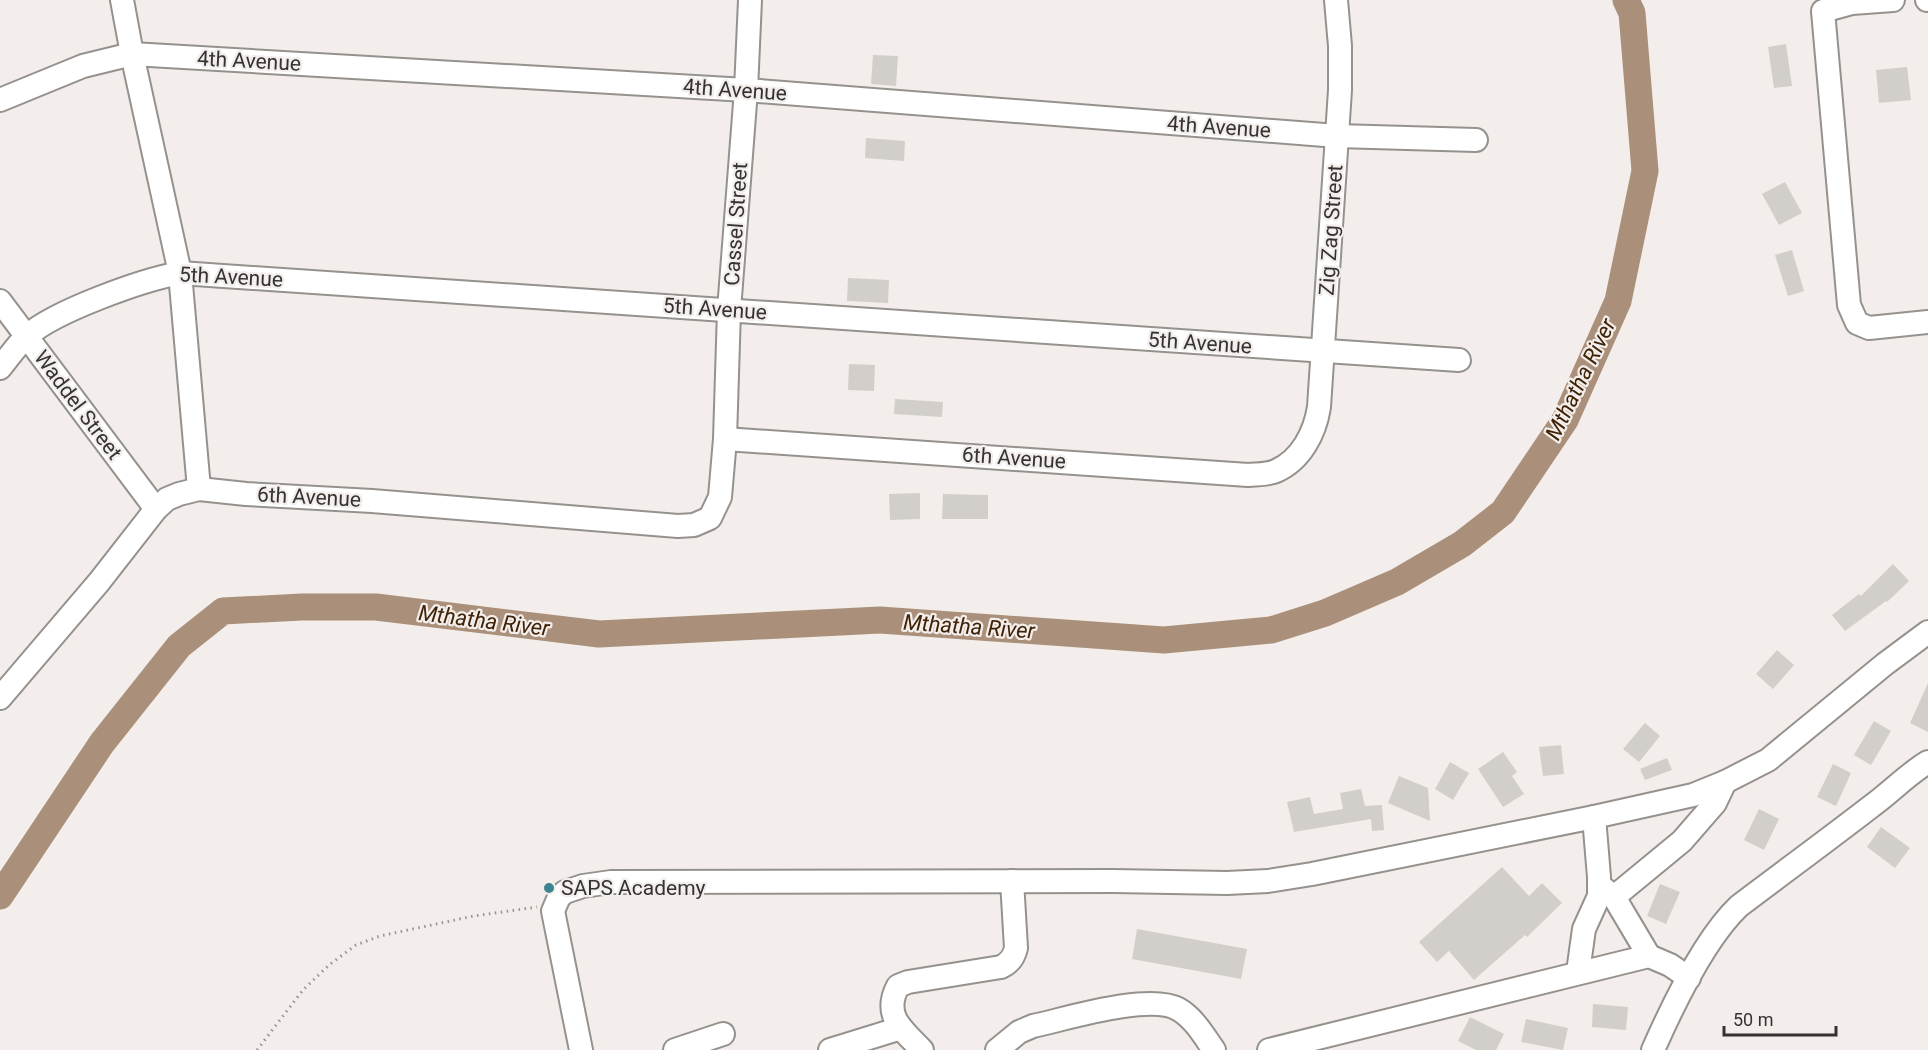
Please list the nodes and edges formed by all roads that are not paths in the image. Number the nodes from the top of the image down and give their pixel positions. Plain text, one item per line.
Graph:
1 (122, 0) edge
2 (750, 0) edge
3 (1336, 0) edge
4 (1893, 0) edge
5 (1821, 5) edge
6 (132, 54) junction
7 (746, 90) junction
8 (0, 99) edge
9 (1337, 136) junction
10 (1476, 140) dead end
11 (180, 273) junction
12 (0, 301) edge
13 (729, 310) junction
14 (1928, 322) edge
15 (26, 337) junction
16 (1323, 352) junction
17 (1458, 360) dead end
18 (0, 368) edge
19 (725, 439) junction
20 (1298, 455) joint
21 (199, 489) junction
22 (156, 509) junction
23 (710, 518) joint
24 (1928, 632) edge
25 (0, 698) edge
26 (1928, 762) edge
27 (1725, 782) junction
28 (1594, 817) junction
29 (1012, 881) junction
30 (1606, 891) junction
31 (1648, 956) junction
32 (1578, 972) junction
33 (1689, 978) junction
34 (902, 1028) junction
35 (723, 1034) dead end
36 (581, 1050) edge
37 (675, 1050) edge
38 (830, 1050) edge
39 (922, 1050) edge
40 (997, 1050) edge
41 (1214, 1050) edge
42 (1269, 1050) edge
43 (1653, 1050) edge

1 - 6 street
2 - 7 street, Cassel Street
3 - 9 street, Zig Zag Street
4 - 5 street
5 - 14 street
6 - 7 street, 4th Avenue
6 - 8 street, 4th Avenue
6 - 11 street
7 - 9 street, 4th Avenue
7 - 13 street, Cassel Street
9 - 10 street, 4th Avenue
9 - 16 street, Zig Zag Street
11 - 13 street, 5th Avenue
11 - 15 street, 5th Avenue
11 - 21 street
12 - 15 street, Waddel Street
13 - 16 street, 5th Avenue
13 - 19 street, Cassel Street
15 - 18 street, 5th Avenue
15 - 22 street, Waddel Street
16 - 17 street, 5th Avenue
16 - 20 street, Zig Zag Street
19 - 20 street, 6th Avenue
19 - 23 street, Cassel Street
21 - 22 street, 6th Avenue
21 - 23 street, 6th Avenue
22 - 25 street, 6th Avenue
24 - 27 street
26 - 33 street
27 - 28 street
27 - 30 street
28 - 29 street
28 - 30 street
29 - 34 street
29 - 36 street
30 - 31 street
30 - 32 street
31 - 32 street
31 - 33 street
32 - 42 street
33 - 43 street
34 - 38 street
34 - 39 street
35 - 37 street
40 - 41 street

